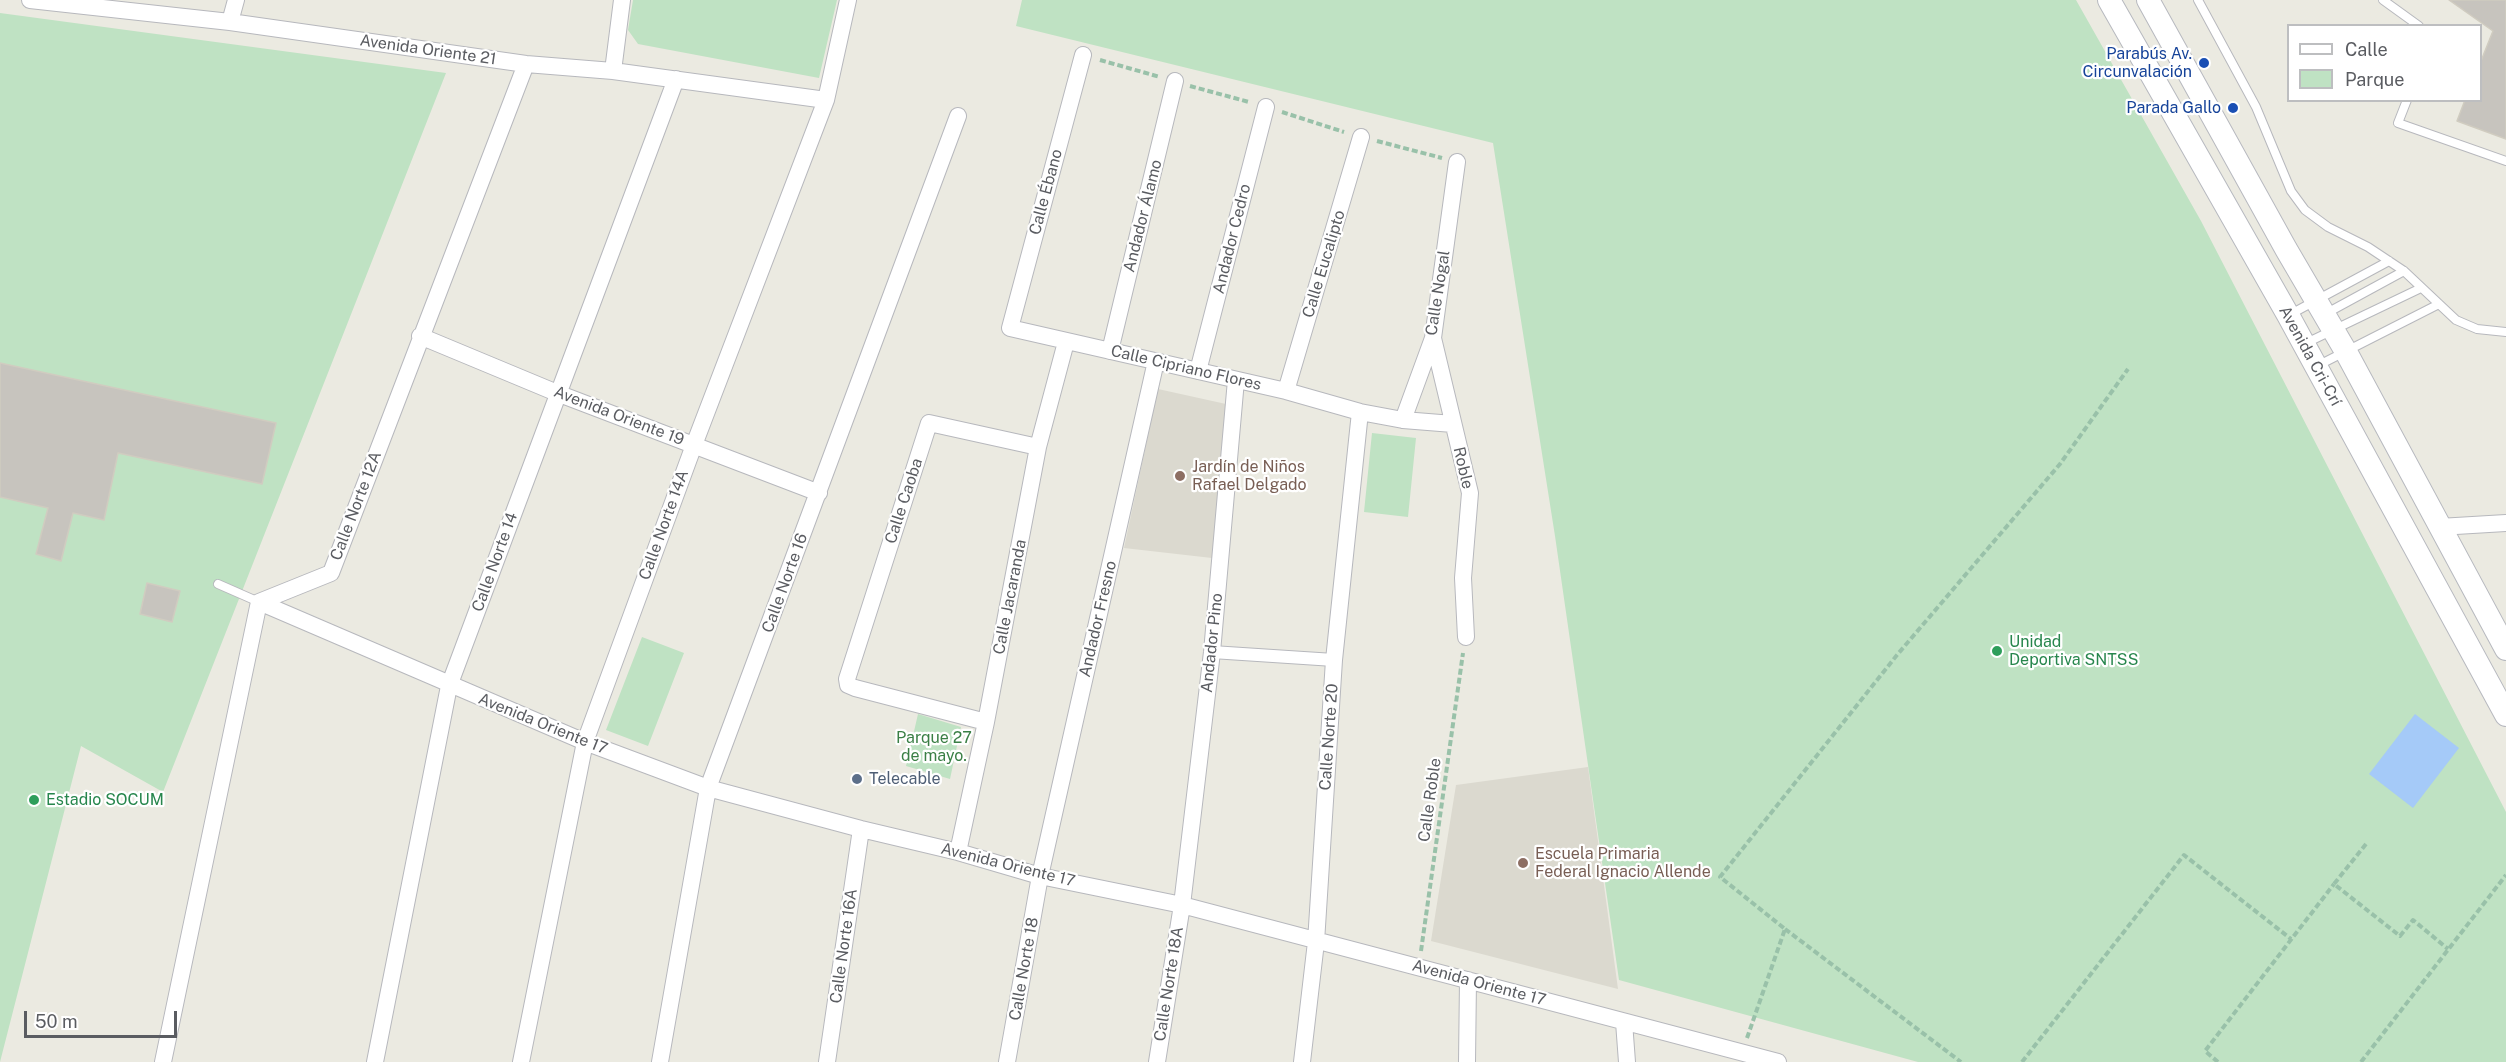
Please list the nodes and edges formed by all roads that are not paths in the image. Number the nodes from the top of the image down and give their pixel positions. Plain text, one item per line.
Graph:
1 (30, 0) edge
2 (236, 0) edge
3 (622, 0) edge
4 (848, 0) edge
5 (2109, 0) edge
6 (2148, 0) edge
7 (2198, 0) edge
8 (2383, 0) edge
9 (230, 22) junction
10 (2416, 24) edge
11 (1083, 55) dead end
12 (526, 64) junction
13 (613, 71) junction
14 (676, 79) junction
15 (1175, 81) dead end
16 (826, 100) junction
17 (2406, 102) edge
18 (1266, 107) dead end
19 (958, 116) dead end
20 (1361, 137) dead end
21 (2506, 160) edge
22 (1458, 162) dead end
23 (2224, 200) junction
24 (2286, 249) junction
25 (2389, 261) junction
26 (2404, 271) junction
27 (2421, 288) junction
28 (2439, 304) junction
29 (2325, 314) junction
30 (2288, 315) junction
31 (1010, 328) joint
32 (2506, 332) edge
33 (420, 336) junction
34 (1433, 338) junction
35 (1066, 342) junction
36 (2304, 344) junction
37 (2345, 350) junction
38 (1110, 351) junction
39 (1156, 361) junction
40 (2316, 366) junction
41 (1198, 371) junction
42 (1236, 380) junction
43 (1286, 391) junction
44 (557, 393) junction
45 (1360, 412) junction
46 (1403, 420) junction
47 (1453, 424) junction
48 (694, 445) junction
49 (1038, 447) junction
50 (819, 493) junction
51 (2506, 524) edge
52 (2439, 527) junction
53 (218, 584) dead end
54 (259, 602) junction
55 (1466, 637) road end
56 (2506, 649) edge
57 (1212, 652) junction
58 (1334, 660) junction
59 (449, 686) junction
60 (2506, 715) edge
61 (986, 722) junction
62 (585, 742) junction
63 (708, 788) junction
64 (861, 829) junction
65 (958, 852) junction
66 (1040, 876) junction
67 (1182, 905) junction
68 (1316, 942) junction
69 (1468, 980) junction
70 (1624, 1022) junction
71 (164, 1062) edge
72 (375, 1062) edge
73 (521, 1062) edge
74 (660, 1062) edge
75 (827, 1062) edge
76 (1007, 1062) edge
77 (1157, 1062) edge
78 (1302, 1062) edge
79 (1467, 1062) edge
80 (1627, 1062) edge
81 (1778, 1062) edge

1 - 9 street, Avenida Oriente 21
2 - 9 street
3 - 13 street
4 - 16 street, Calle Norte 14A
5 - 23 main road, Avenida Cri-Crí
6 - 24 main road, Avenida Cri-Crí
7 - 25 lane
8 - 10 lane
9 - 12 street, Avenida Oriente 21
11 - 31 street, Calle Ébano
12 - 13 street, Avenida Oriente 21
12 - 33 street, Calle Norte 12A
13 - 14 street, Avenida Oriente 21
14 - 16 street, Avenida Oriente 21
14 - 44 street, Calle Norte 14
15 - 38 street, Andador Álamo
16 - 48 street, Calle Norte 14A
17 - 21 lane
18 - 41 street, Andador Cedro
19 - 50 street, Calle Norte 16
20 - 43 street, Calle Eucalipto
22 - 34 street, Calle Nogal
23 - 24 main road
23 - 30 main road, Avenida Cri-Crí
24 - 29 main road, Avenida Cri-Crí
25 - 26 lane
25 - 29 lane
26 - 27 lane
26 - 29 lane
27 - 28 lane
27 - 29 lane
28 - 32 lane
28 - 37 lane
29 - 30 lane
29 - 36 lane
29 - 37 main road, Avenida Cri-Crí
30 - 36 main road, Avenida Cri-Crí
31 - 35 street, Calle Cipriano Flores
33 - 44 street, Avenida Oriente 19
33 - 54 street, Calle Norte 12A
34 - 46 street, Calle Nogal
34 - 47 street, Roble
35 - 38 street, Calle Cipriano Flores
35 - 49 street, Calle Jacaranda
36 - 40 main road, Avenida Cri-Crí
37 - 40 lane
37 - 52 main road, Avenida Cri-Crí
38 - 39 street, Calle Cipriano Flores
39 - 41 street, Calle Cipriano Flores
39 - 66 street, Andador Fresno
40 - 60 main road, Avenida Cri-Crí
41 - 42 street, Calle Cipriano Flores
42 - 43 street, Calle Cipriano Flores
42 - 57 street, Andador Pino
43 - 45 street, Calle Cipriano Flores
44 - 48 street, Avenida Oriente 19
44 - 59 street, Calle Norte 14
45 - 46 street, Calle Cipriano Flores
45 - 58 street, Calle Norte 20
46 - 47 street, Calle Cipriano Flores
47 - 55 street, Roble
48 - 50 street, Avenida Oriente 19
48 - 62 street, Calle Norte 14A
49 - 61 street, Calle Jacaranda
49 - 61 street, Calle Caoba
50 - 63 street, Calle Norte 16
51 - 52 street
52 - 56 main road, Avenida Cri-Crí
53 - 54 lane
54 - 59 street, Avenida Oriente 17
54 - 71 street
57 - 58 street
57 - 67 street, Andador Pino
58 - 68 street, Calle Norte 20
59 - 62 street, Avenida Oriente 17
59 - 72 street, Calle Norte 14
61 - 65 street, Calle Jacaranda
62 - 63 street, Avenida Oriente 17
62 - 73 street, Calle Norte 14A
63 - 64 street, Avenida Oriente 17
63 - 74 street, Calle Norte 16
64 - 65 street, Avenida Oriente 17
64 - 75 street, Calle Norte 16A
65 - 66 street, Avenida Oriente 17
66 - 67 street, Avenida Oriente 17
66 - 76 street, Calle Norte 18
67 - 68 street, Avenida Oriente 17
67 - 77 street, Calle Norte 18A
68 - 69 street, Avenida Oriente 17
68 - 78 street, Calle Norte 20
69 - 70 street, Avenida Oriente 17
69 - 79 street
70 - 80 street
70 - 81 street, Avenida Oriente 17

